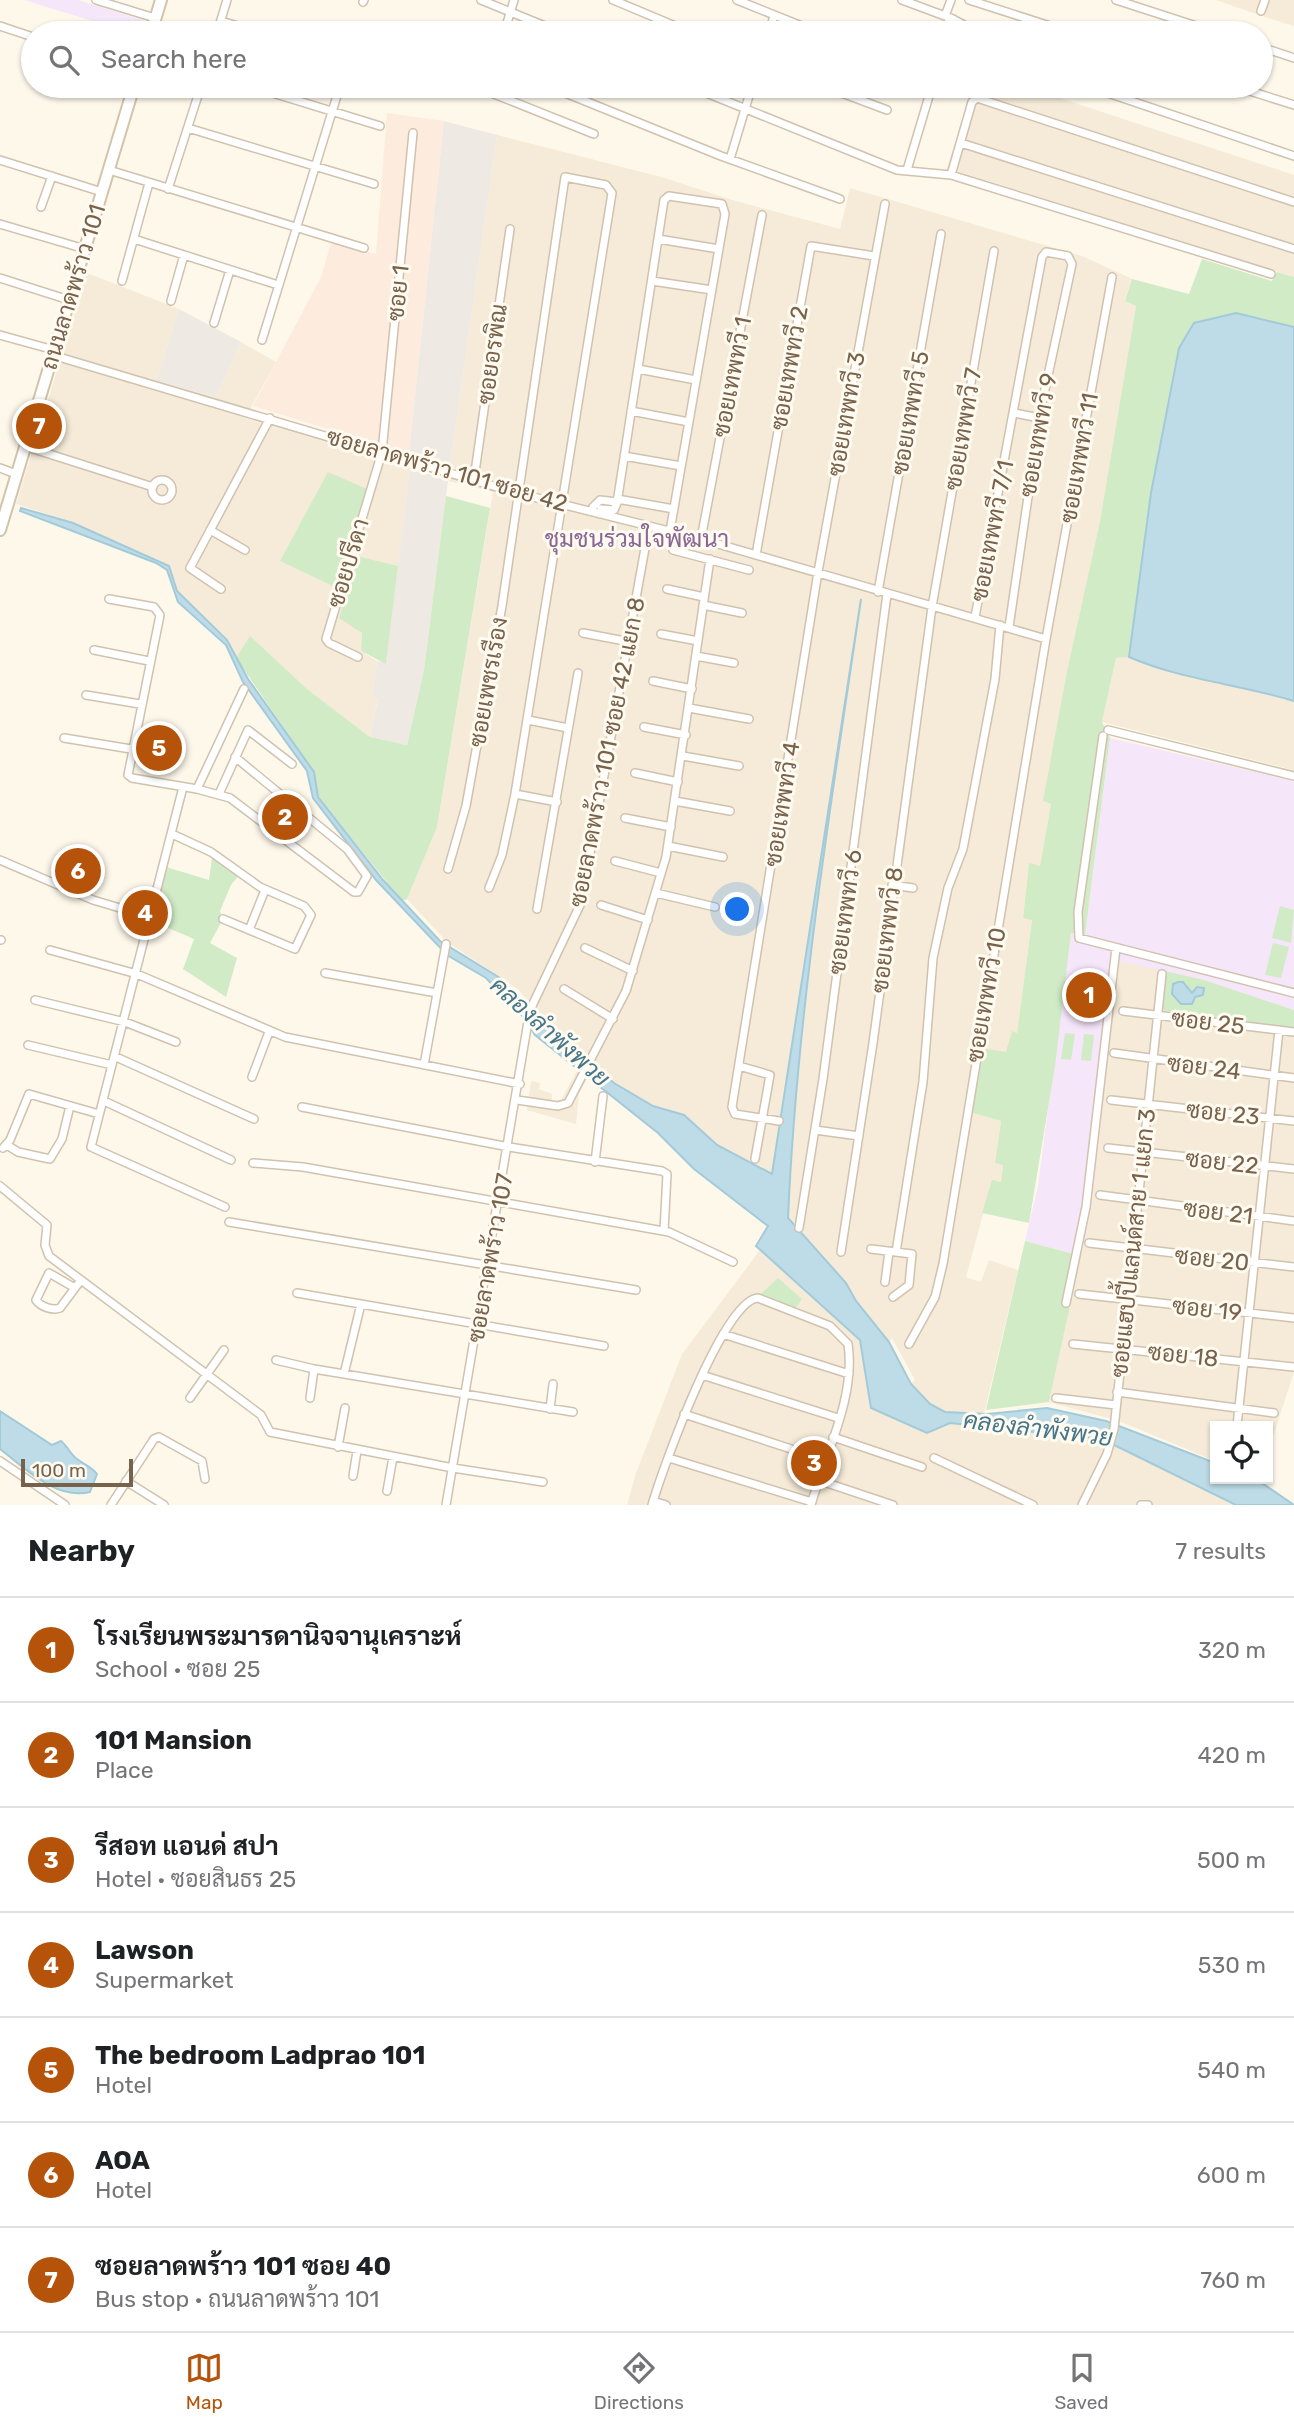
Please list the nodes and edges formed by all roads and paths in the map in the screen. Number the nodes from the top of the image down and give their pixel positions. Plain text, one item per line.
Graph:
1 (96, 0) edge
2 (161, 0) edge
3 (227, 0) edge
4 (481, 0) edge
5 (514, 0) edge
6 (613, 0) edge
7 (737, 0) edge
8 (902, 0) edge
9 (951, 0) edge
10 (969, 0) edge
11 (1116, 0) edge
12 (1265, 0) edge
13 (1261, 11) dead end
14 (510, 12) junction
15 (774, 16) junction
16 (948, 17) junction
17 (155, 18) junction
18 (154, 21) edge
19 (221, 21) edge
20 (507, 21) edge
21 (532, 21) edge
22 (663, 21) edge
23 (773, 21) edge
24 (788, 21) edge
25 (948, 21) edge
26 (956, 21) edge
27 (1035, 21) edge
28 (1181, 21) edge
29 (0, 26) edge
30 (21, 33) edge
31 (1273, 51) edge
32 (1294, 58) edge
33 (130, 98) edge
34 (197, 98) edge
35 (290, 98) edge
36 (337, 98) edge
37 (504, 98) edge
38 (578, 98) edge
39 (718, 98) edge
40 (748, 98) edge
41 (855, 98) edge
42 (928, 98) edge
43 (1122, 98) edge
44 (1272, 98) edge
45 (1294, 105) edge
46 (745, 109) junction
47 (887, 110) dead end
48 (333, 111) junction
49 (380, 126) dead end
50 (188, 128) junction
51 (413, 134) dead end
52 (594, 134) dead end
53 (961, 143) junction
54 (1294, 156) edge
55 (730, 159) junction
56 (0, 160) edge
57 (315, 167) junction
58 (109, 170) junction
59 (907, 170) junction
60 (951, 175) junction
61 (52, 176) junction
62 (149, 183) junction
63 (374, 184) dead end
64 (168, 190) junction
65 (102, 192) junction
66 (840, 199) dead end
67 (1294, 202) edge
68 (885, 204) dead end
69 (41, 207) dead end
70 (762, 215) dead end
71 (0, 224) edge
72 (295, 228) junction
73 (510, 229) dead end
74 (941, 234) dead end
75 (134, 239) junction
76 (658, 239) junction
77 (364, 248) dead end
78 (85, 249) junction
79 (719, 249) junction
80 (1294, 249) edge
81 (994, 251) dead end
82 (1058, 253) joint
83 (184, 255) junction
84 (874, 256) junction
85 (230, 270) junction
86 (1271, 274) dead end
87 (1111, 276) dead end
88 (0, 278) edge
89 (122, 281) dead end
90 (652, 281) junction
91 (278, 285) junction
92 (712, 290) junction
93 (69, 300) junction
94 (171, 301) dead end
95 (214, 323) dead end
96 (0, 335) edge
97 (262, 341) dead end
98 (53, 353) junction
99 (638, 369) junction
100 (696, 380) junction
101 (631, 411) junction
102 (1014, 413) junction
103 (270, 418) junction
104 (1040, 418) junction
105 (689, 422) junction
106 (24, 446) junction
107 (382, 453) junction
108 (624, 456) junction
109 (681, 466) junction
110 (0, 468) edge
111 (16, 474) junction
112 (474, 479) junction
113 (153, 487) dead end
114 (517, 492) junction
115 (617, 501) junction
116 (563, 505) junction
117 (674, 509) junction
118 (597, 513) junction
119 (649, 526) junction
120 (0, 530) edge
121 (210, 530) junction
122 (670, 531) junction
123 (701, 540) junction
124 (245, 550) dead end
125 (673, 550) dead end
126 (756, 555) junction
127 (710, 559) junction
128 (749, 570) dead end
129 (818, 572) junction
130 (221, 589) dead end
131 (667, 589) dead end
132 (883, 593) junction
133 (109, 599) dead end
134 (704, 601) junction
135 (932, 607) junction
136 (742, 613) dead end
137 (975, 617) junction
138 (1000, 625) junction
139 (1009, 627) junction
140 (583, 633) dead end
141 (661, 634) dead end
142 (1046, 639) junction
143 (698, 641) junction
144 (630, 642) junction
145 (93, 650) dead end
146 (695, 656) junction
147 (358, 657) dead end
148 (149, 661) junction
149 (734, 663) dead end
150 (578, 673) dead end
151 (653, 681) dead end
152 (244, 689) dead end
153 (691, 689) junction
154 (86, 695) dead end
155 (140, 704) junction
156 (689, 708) junction
157 (748, 719) dead end
158 (528, 720) junction
159 (644, 727) dead end
160 (568, 728) junction
161 (686, 735) junction
162 (64, 738) dead end
163 (131, 749) junction
164 (683, 756) junction
165 (235, 757) junction
166 (292, 764) dead end
167 (739, 766) dead end
168 (635, 773) dead end
169 (1294, 776) edge
170 (678, 782) junction
171 (183, 787) junction
172 (197, 789) junction
173 (219, 794) junction
174 (515, 794) junction
175 (675, 801) junction
176 (557, 802) junction
177 (730, 811) dead end
178 (625, 818) dead end
179 (671, 827) junction
180 (172, 834) junction
181 (668, 846) junction
182 (723, 857) dead end
183 (0, 860) edge
184 (615, 861) dead end
185 (448, 869) dead end
186 (662, 873) junction
187 (892, 885) junction
188 (489, 888) dead end
189 (914, 888) dead end
190 (265, 890) junction
191 (656, 893) junction
192 (601, 905) dead end
193 (715, 907) dead end
194 (537, 909) dead end
195 (150, 917) junction
196 (223, 919) dead end
197 (648, 920) junction
198 (249, 930) junction
199 (446, 944) dead end
200 (585, 948) dead end
201 (1115, 948) junction
202 (50, 950) dead end
203 (633, 971) junction
204 (325, 973) dead end
205 (137, 974) junction
206 (1162, 974) dead end
207 (564, 989) dead end
208 (437, 993) junction
209 (1294, 993) edge
210 (35, 1000) dead end
211 (530, 1010) joint
212 (1123, 1011) dead end
213 (1158, 1015) junction
214 (125, 1022) junction
215 (611, 1023) junction
216 (1279, 1030) junction
217 (269, 1032) junction
218 (1294, 1032) edge
219 (176, 1042) dead end
220 (28, 1045) dead end
221 (1114, 1053) dead end
222 (114, 1061) junction
223 (1152, 1061) junction
224 (424, 1065) junction
225 (739, 1066) junction
226 (1274, 1075) junction
227 (252, 1077) dead end
228 (1294, 1078) edge
229 (520, 1084) junction
230 (603, 1097) dead end
231 (517, 1100) junction
232 (1111, 1100) dead end
233 (104, 1101) junction
234 (1148, 1105) junction
235 (70, 1106) junction
236 (302, 1107) dead end
237 (99, 1114) junction
238 (765, 1118) junction
239 (1270, 1118) junction
240 (254, 1119) dead end
241 (779, 1121) dead end
242 (1294, 1121) edge
243 (815, 1130) junction
244 (859, 1136) junction
245 (509, 1147) junction
246 (1108, 1148) dead end
247 (1143, 1153) junction
248 (755, 1159) dead end
249 (231, 1160) dead end
250 (595, 1162) junction
251 (253, 1163) dead end
252 (1264, 1166) junction
253 (1294, 1170) edge
254 (0, 1186) edge
255 (1100, 1195) dead end
256 (499, 1201) junction
257 (1137, 1202) junction
258 (225, 1207) dead end
259 (1260, 1217) junction
260 (1294, 1221) edge
261 (229, 1222) dead end
262 (799, 1228) dead end
263 (664, 1231) junction
264 (1089, 1243) dead end
265 (871, 1249) dead end
266 (1132, 1250) junction
267 (841, 1252) dead end
268 (892, 1252) junction
269 (733, 1262) dead end
270 (488, 1264) junction
271 (1254, 1264) junction
272 (1294, 1267) edge
273 (81, 1280) junction
274 (885, 1282) dead end
275 (75, 1288) junction
276 (636, 1290) dead end
277 (297, 1293) dead end
278 (1079, 1294) dead end
279 (893, 1297) dead end
280 (1126, 1300) junction
281 (1066, 1303) dead end
282 (361, 1304) junction
283 (1249, 1313) junction
284 (1294, 1318) edge
285 (478, 1325) junction
286 (723, 1334) junction
287 (909, 1344) dead end
288 (1073, 1344) dead end
289 (604, 1346) dead end
290 (1121, 1348) junction
291 (224, 1350) dead end
292 (276, 1360) dead end
293 (1244, 1362) junction
294 (1293, 1367) edge
295 (314, 1369) junction
296 (344, 1374) junction
297 (849, 1374) junction
298 (207, 1375) junction
299 (702, 1375) junction
300 (553, 1384) dead end
301 (1117, 1392) junction
302 (466, 1395) junction
303 (190, 1398) dead end
304 (310, 1398) dead end
305 (1056, 1398) dead end
306 (345, 1408) dead end
307 (550, 1409) junction
308 (1116, 1409) junction
309 (1238, 1410) junction
310 (573, 1412) dead end
311 (1274, 1413) dead end
312 (684, 1414) junction
313 (838, 1418) junction
314 (1237, 1421) edge
315 (833, 1437) junction
316 (338, 1447) junction
317 (357, 1451) junction
318 (393, 1457) junction
319 (669, 1458) junction
320 (933, 1458) dead end
321 (825, 1460) junction
322 (0, 1461) edge
323 (922, 1467) dead end
324 (453, 1468) junction
325 (353, 1476) dead end
326 (205, 1479) dead end
327 (818, 1480) junction
328 (126, 1481) junction
329 (543, 1482) dead end
330 (387, 1491) dead end
331 (652, 1503) edge
332 (812, 1503) edge
333 (65, 1505) edge
334 (111, 1505) edge
335 (164, 1505) edge
336 (446, 1505) edge
337 (666, 1505) edge
338 (893, 1505) edge
339 (1032, 1505) edge
340 (1082, 1505) edge
341 (1142, 1505) edge
342 (1149, 1505) edge

1 - 17 street
2 - 17 street
3 - 19 street
4 - 14 street
5 - 14 street
6 - 22 street
7 - 15 street
8 - 16 street
9 - 16 street
10 - 27 street
11 - 28 street
12 - 13 street
14 - 20 street
14 - 21 street
15 - 23 street
15 - 24 street
16 - 25 street
16 - 26 street
17 - 18 street
29 - 30 street
31 - 32 street
33 - 58 street, ถนนลาดพร้าว 101
34 - 50 street
35 - 48 street
36 - 48 street
37 - 52 street
38 - 55 street
39 - 46 street
40 - 46 street
41 - 47 street
42 - 59 street
43 - 54 street
44 - 45 street
46 - 55 street
46 - 59 street
48 - 49 street
48 - 57 street
50 - 57 street
50 - 64 street
51 - 107 street, ซอย 1
53 - 60 street
53 - 67 street
53 - 80 street
55 - 66 street
56 - 61 street
57 - 63 street
57 - 72 street
58 - 62 street
58 - 65 street, ถนนลาดพร้าว 101
59 - 60 street
60 - 86 street
61 - 65 street
61 - 69 street
62 - 64 street
62 - 75 street
64 - 72 street
65 - 78 street, ถนนลาดพร้าว 101
68 - 84 street, ซอยเทพทวี 3
70 - 123 street, ซอยเทพทวี 1
71 - 78 street
72 - 77 street
72 - 91 street
73 - 112 street, ซอยอรพิณ
74 - 132 street, ซอยเทพทวี 5
75 - 83 street
75 - 89 street
76 - 79 street
76 - 79 street
76 - 90 street
78 - 93 street, ถนนลาดพร้าว 101
79 - 92 street
81 - 135 street, ซอยเทพทวี 7
82 - 102 street, ซอยเทพทวี 7/1
82 - 104 street, ซอยเทพทวี 9
83 - 85 street
83 - 94 street
84 - 126 street, ซอยเทพทวี 2
84 - 129 street, ซอยเทพทวี 3
85 - 91 street
85 - 95 street
87 - 142 street, ซอยเทพทวี 11
88 - 93 street
90 - 92 street
90 - 99 street
91 - 97 street
92 - 100 street
93 - 98 street, ถนนลาดพร้าว 101
96 - 98 street, ซอยลาดพร้าว 101 ซอย 42
98 - 103 street, ซอยลาดพร้าว 101 ซอย 42
98 - 106 street, ถนนลาดพร้าว 101
99 - 100 street
99 - 101 street
100 - 105 street
101 - 105 street
101 - 108 street
102 - 104 street
102 - 137 street, ซอยเทพทวี 7/1
103 - 107 street, ซอยลาดพร้าว 101 ซอย 42
103 - 121 street
104 - 139 street, ซอยเทพทวี 9
105 - 109 street
106 - 111 street, ถนนลาดพร้าว 101
106 - 113 street
107 - 112 street, ซอยลาดพร้าว 101 ซอย 42
107 - 147 street, ซอยปรีดา
108 - 109 street
108 - 115 street
109 - 117 street
110 - 111 street
111 - 120 street, ถนนลาดพร้าว 101
112 - 114 street, ซอยลาดพร้าว 101 ซอย 42
114 - 116 street, ซอยลาดพร้าว 101 ซอย 42
114 - 116 street, ซอยเพชรเรือง
114 - 185 street, ซอยเพชรเรือง
115 - 117 street
115 - 118 street
116 - 118 street, ซอยลาดพร้าว 101 ซอย 42
116 - 158 street
117 - 122 street
118 - 119 street, ซอยลาดพร้าว 101 ซอย 42
119 - 122 street, ซอยลาดพร้าว 101 ซอย 42
119 - 144 street, ซอยลาดพร้าว 101 ซอย 42 แยก 8
121 - 124 street
121 - 130 street
122 - 123 street, ซอยลาดพร้าว 101 ซอย 42
123 - 126 street, ซอยลาดพร้าว 101 ซอย 42
125 - 127 street
126 - 129 street, ซอยลาดพร้าว 101 ซอย 42
127 - 128 street
127 - 134 street
129 - 132 street, ซอยลาดพร้าว 101 ซอย 42
129 - 225 street, ซอยเทพทวี 4
131 - 134 street
132 - 135 street, ซอยลาดพร้าว 101 ซอย 42
132 - 243 street, ซอยเทพทวี 6
133 - 148 street
134 - 136 street
134 - 143 street
135 - 137 street, ซอยลาดพร้าว 101 ซอย 42
135 - 187 street, ซอยเทพทวี 8
137 - 138 street, ซอยลาดพร้าว 101 ซอย 42
138 - 139 street, ซอยลาดพร้าว 101 ซอย 42
138 - 268 street
139 - 142 street, ซอยลาดพร้าว 101 ซอย 42
140 - 144 street
141 - 143 street
142 - 287 street, ซอยเทพทวี 10
143 - 146 street
144 - 211 street, ซอยลาดพร้าว 101 ซอย 42 แยก 8
145 - 148 street
146 - 149 street
146 - 153 street
148 - 155 street
150 - 160 street
151 - 153 street
152 - 172 street
153 - 156 street
154 - 155 street
155 - 163 street
156 - 157 street
156 - 161 street
158 - 160 street
158 - 174 street
159 - 161 street
160 - 176 street
161 - 164 street
162 - 163 street
163 - 171 street
164 - 167 street
164 - 170 street
165 - 166 street
165 - 173 street
165 - 173 street
168 - 170 street
169 - 201 street
170 - 175 street
171 - 172 street
171 - 180 street
172 - 173 street
174 - 176 street
174 - 188 street
175 - 177 street
175 - 179 street
176 - 194 street
178 - 179 street
179 - 181 street
180 - 190 street
180 - 195 street
181 - 182 street
181 - 186 street
183 - 195 street
184 - 186 street
186 - 191 street
187 - 189 street
187 - 244 street, ซอยเทพทวี 8
190 - 198 street
190 - 198 street
191 - 193 street
191 - 197 street
192 - 197 street
195 - 205 street
196 - 198 street
197 - 203 street
199 - 208 street
200 - 203 street
201 - 209 street
201 - 281 street
202 - 205 street
203 - 215 street
204 - 208 street
205 - 214 street
205 - 217 street
206 - 213 street, ซอยแฮปปี้แลนด์สาย 1 แยก 3
207 - 215 street
208 - 224 street
210 - 214 street
211 - 229 street, ซอยลาดพร้าว 107
212 - 213 street, ซอย 25
213 - 216 street, ซอย 25
213 - 223 street, ซอยแฮปปี้แลนด์สาย 1 แยก 3
214 - 219 street
214 - 222 street
215 - 231 street
216 - 218 street, ซอย 25
216 - 226 street
217 - 224 street
217 - 227 street
220 - 222 street
221 - 223 street, ซอย 24
222 - 233 street
222 - 240 street
223 - 226 street, ซอย 24
223 - 234 street, ซอยแฮปปี้แลนด์สาย 1 แยก 3
224 - 229 street
225 - 238 street
225 - 238 street, ซอยเทพทวี 4
226 - 228 street, ซอย 24
226 - 239 street
229 - 231 street, ซอยลาดพร้าว 107
230 - 250 street
231 - 245 street, ซอยลาดพร้าว 107
232 - 234 street, ซอย 23
233 - 237 street
233 - 249 street
234 - 239 street, ซอย 23
234 - 247 street, ซอยแฮปปี้แลนด์สาย 1 แยก 3
235 - 235 street
235 - 237 street
236 - 245 street
237 - 258 street
238 - 241 street, ซอยเทพทวี 4
238 - 248 street
239 - 242 street, ซอย 23
239 - 252 street
243 - 244 street
243 - 262 street, ซอยเทพทวี 6
244 - 267 street, ซอยเทพทวี 8
245 - 250 street
245 - 256 street, ซอยลาดพร้าว 107
246 - 247 street, ซอย 22
247 - 252 street, ซอย 22
247 - 257 street, ซอยแฮปปี้แลนด์สาย 1 แยก 3
250 - 263 street
251 - 256 street
252 - 253 street, ซอย 22
252 - 259 street
254 - 273 street
255 - 257 street, ซอย 21
256 - 263 street
256 - 270 street, ซอยลาดพร้าว 107
257 - 259 street, ซอย 21
257 - 266 street, ซอยแฮปปี้แลนด์สาย 1 แยก 3
259 - 260 street, ซอย 21
259 - 271 street
261 - 270 street
263 - 269 street
264 - 266 street, ซอย 20
265 - 268 street
266 - 271 street, ซอย 20
266 - 280 street, ซอยแฮปปี้แลนด์สาย 1 แยก 3
268 - 274 street
268 - 279 street
270 - 276 street
270 - 285 street, ซอยลาดพร้าว 107
271 - 272 street, ซอย 20
271 - 283 street
273 - 275 street
273 - 298 street
275 - 275 street
277 - 282 street
278 - 280 street, ซอย 19
280 - 283 street, ซอย 19
280 - 290 street, ซอยแฮปปี้แลนด์สาย 1 แยก 3
282 - 285 street
282 - 296 street
283 - 284 street, ซอย 19
283 - 293 street
285 - 289 street
285 - 302 street, ซอยลาดพร้าว 107
286 - 297 street
286 - 297 street
286 - 299 street
288 - 290 street, ซอย 18
290 - 293 street, ซอย 18
290 - 301 street, ซอยแฮปปี้แลนด์สาย 1 แยก 3
291 - 298 street
292 - 295 street
293 - 294 street, ซอย 18
293 - 309 street
295 - 296 street
295 - 304 street
296 - 302 street
297 - 313 street
298 - 303 street
298 - 316 street
299 - 312 street
299 - 313 street
300 - 307 street
301 - 308 street, ซอยแฮปปี้แลนด์สาย 1 แยก 3
301 - 309 street
302 - 307 street
302 - 324 street, ซอยลาดพร้าว 107
305 - 308 street
306 - 316 street
307 - 310 street
308 - 340 street, ซอยแฮปปี้แลนด์สาย 1 แยก 3
309 - 311 street
309 - 314 street
312 - 319 street
312 - 321 street
313 - 315 street
315 - 321 street
315 - 323 street
316 - 317 street
317 - 318 street
317 - 325 street
318 - 324 street
318 - 330 street
319 - 331 street
319 - 332 street
320 - 339 street
321 - 327 street
322 - 333 street
324 - 329 street
324 - 336 street, ซอยลาดพร้าว 107
326 - 328 street
327 - 332 street
327 - 338 street
328 - 334 street
328 - 335 street
331 - 337 street
341 - 342 street

